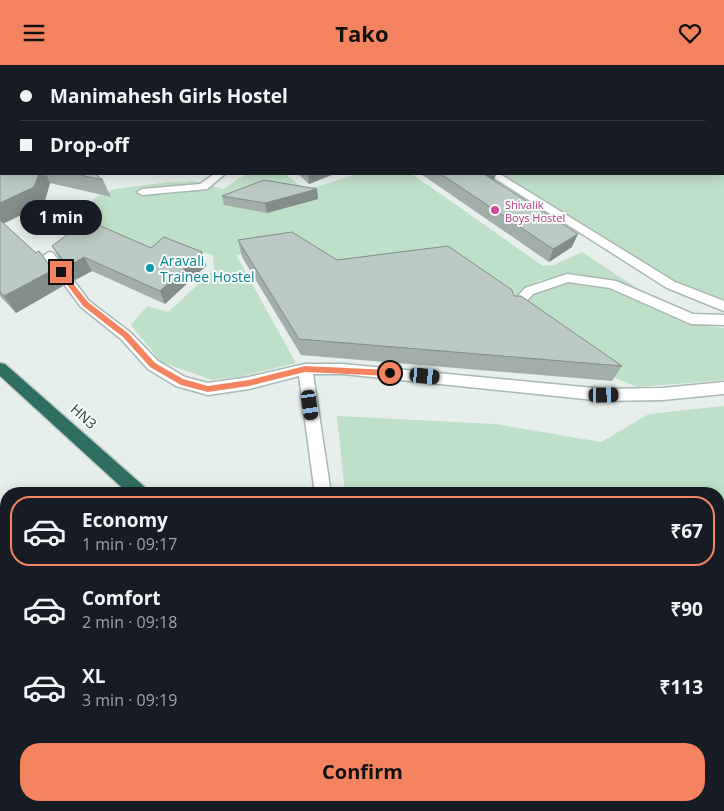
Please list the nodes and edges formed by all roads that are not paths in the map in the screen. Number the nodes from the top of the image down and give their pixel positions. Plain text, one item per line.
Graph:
1 (219, 175) edge
2 (495, 175) edge
3 (142, 192) dead end
4 (49, 256) dead end
5 (724, 306) edge
6 (514, 308) edge
7 (724, 320) edge
8 (0, 368) edge
9 (305, 369) junction
10 (724, 388) edge
11 (133, 487) edge
12 (322, 487) edge

1 - 3 street
2 - 5 street
4 - 9 street
6 - 7 street
8 - 11 highway, HN3
9 - 10 street
9 - 12 street

